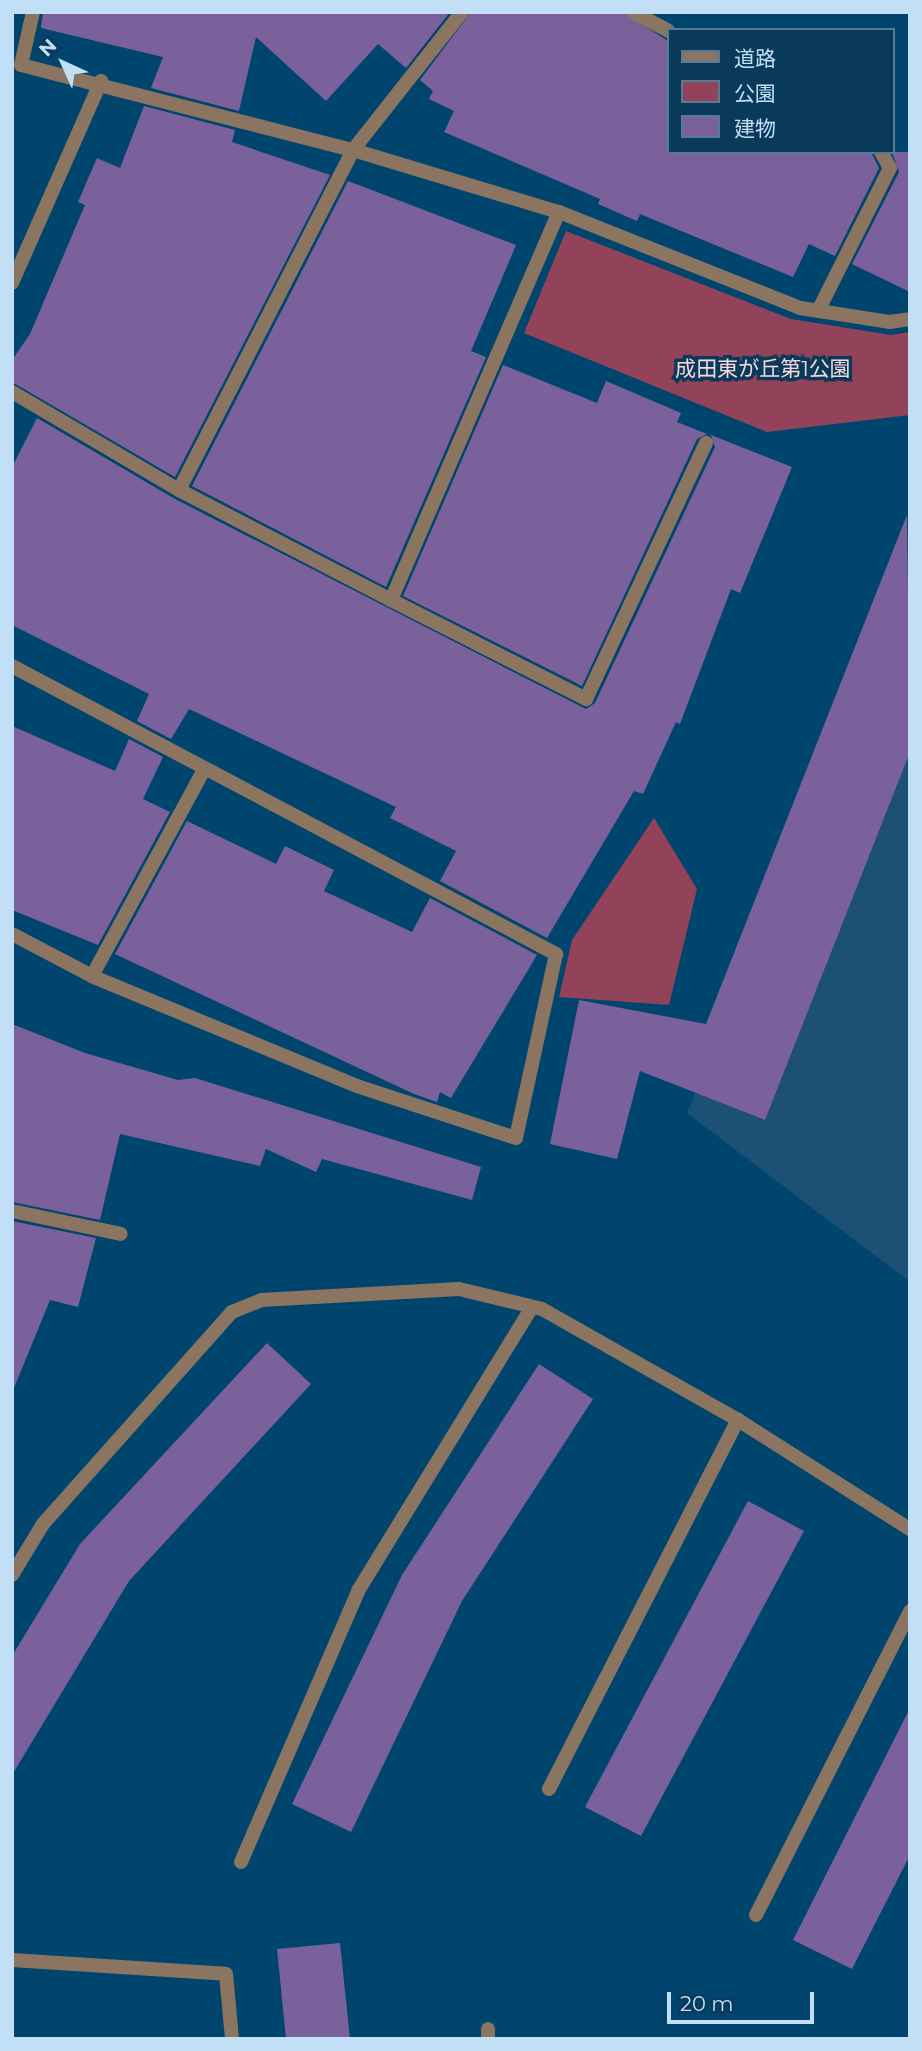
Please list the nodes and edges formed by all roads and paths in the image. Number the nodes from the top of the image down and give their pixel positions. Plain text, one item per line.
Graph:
1 (33, 12) edge
2 (462, 12) edge
3 (633, 12) edge
4 (666, 30) edge
5 (16, 64) edge
6 (101, 81) junction
7 (353, 150) junction
8 (881, 154) edge
9 (559, 212) junction
10 (12, 283) edge
11 (818, 311) junction
12 (910, 319) edge
13 (12, 392) edge
14 (706, 443) dead end
15 (179, 490) junction
16 (391, 600) junction
17 (12, 666) edge
18 (204, 771) junction
19 (12, 934) edge
20 (92, 976) junction
21 (12, 1211) edge
22 (121, 1234) dead end
23 (532, 1307) junction
24 (738, 1420) junction
25 (910, 1529) edge
26 (12, 1575) edge
27 (910, 1611) edge
28 (548, 1789) dead end
29 (242, 1862) dead end
30 (756, 1914) dead end
31 (12, 1960) edge
32 (232, 2039) edge

1 - 5 street
2 - 7 street
3 - 4 street
5 - 6 street
6 - 7 street
6 - 10 street
7 - 9 street
7 - 15 street
8 - 11 street
9 - 11 street
9 - 16 street
11 - 12 street
13 - 15 street
14 - 16 street
15 - 16 street
17 - 18 street
18 - 20 street
18 - 20 street
19 - 20 street
21 - 22 street
23 - 24 street
23 - 26 street
23 - 29 street
24 - 25 street
24 - 28 street
27 - 30 street
31 - 32 street

